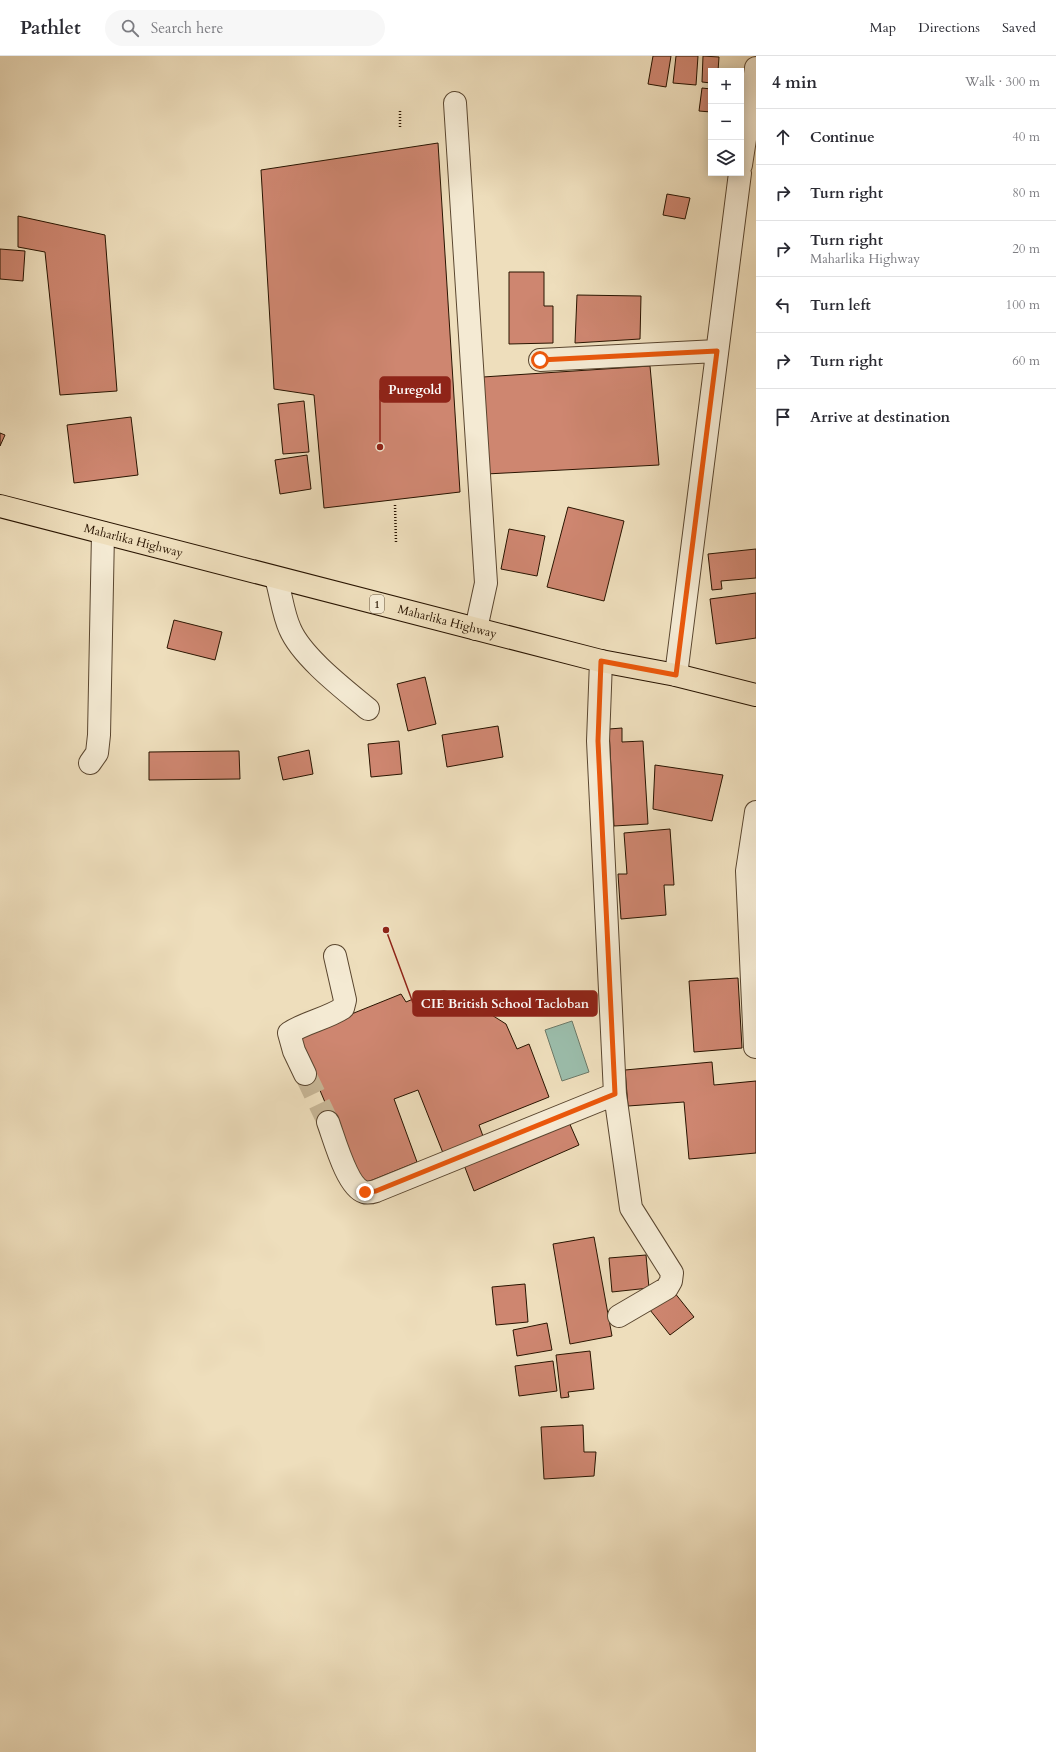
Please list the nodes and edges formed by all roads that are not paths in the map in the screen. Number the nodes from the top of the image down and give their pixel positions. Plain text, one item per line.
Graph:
1 (756, 68) edge
2 (455, 103) dead end
3 (744, 146) edge
4 (740, 176) edge
5 (717, 351) junction
6 (540, 360) dead end
7 (0, 506) edge
8 (104, 533) junction
9 (276, 578) junction
10 (476, 629) junction
11 (601, 661) junction
12 (676, 675) junction
13 (756, 695) edge
14 (368, 709) dead end
15 (90, 763) dead end
16 (756, 812) edge
17 (335, 956) dead end
18 (755, 1047) dead end
19 (305, 1074) tunnel mouth
20 (615, 1094) junction
21 (328, 1122) tunnel mouth
22 (619, 1316) dead end

1 - 3 street
2 - 10 street
4 - 5 street
5 - 6 street
5 - 12 street
7 - 8 main road, Maharlika Highway / 1
8 - 9 main road, Maharlika Highway / 1
8 - 15 street
9 - 10 main road, Maharlika Highway / 1
9 - 14 street
10 - 11 main road, Maharlika Highway / 1
11 - 12 main road, Maharlika Highway / 1
11 - 20 street
12 - 13 main road, Maharlika Highway / 1
16 - 18 street
17 - 19 street
20 - 21 street
20 - 22 street

